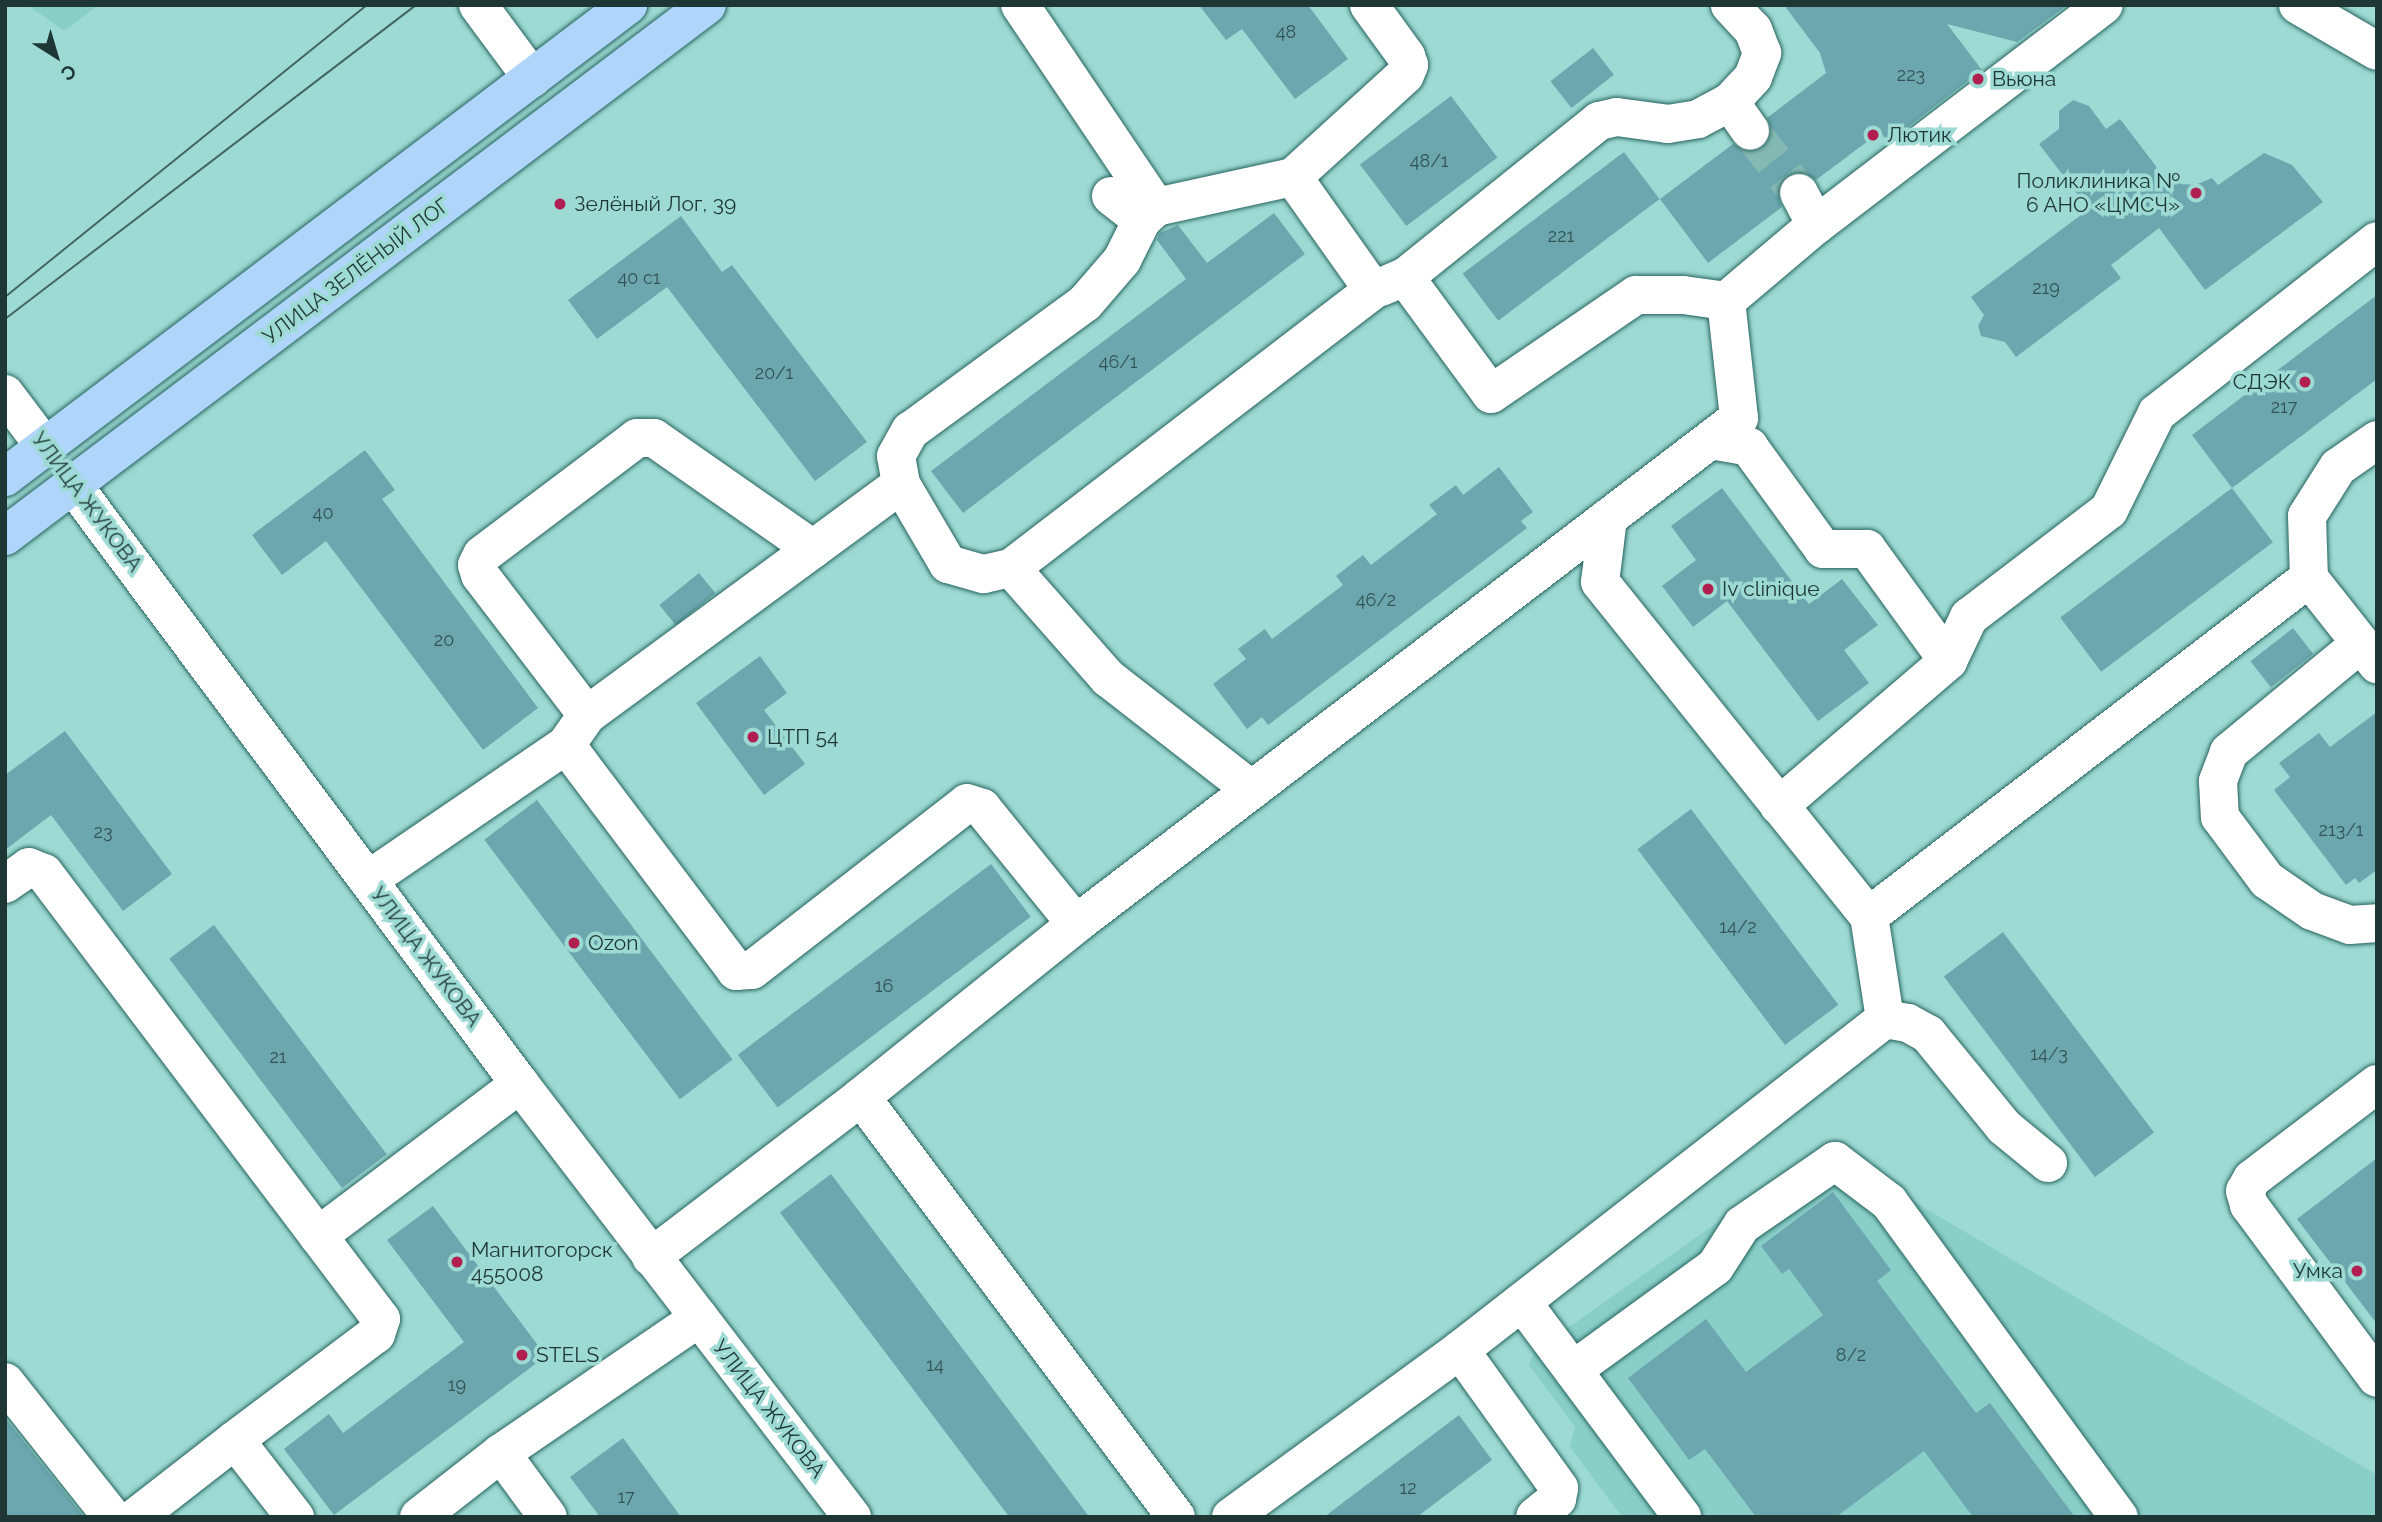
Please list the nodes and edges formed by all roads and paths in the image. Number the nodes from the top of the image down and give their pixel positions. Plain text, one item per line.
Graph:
1 (478, 5) edge
2 (628, 5) edge
3 (707, 5) edge
4 (1020, 5) edge
5 (1369, 5) edge
6 (1730, 5) edge
7 (2104, 5) edge
8 (2298, 5) edge
9 (2377, 51) edge
10 (532, 78) junction
11 (1293, 177) junction
12 (1111, 196) dead end
13 (1149, 214) junction
14 (2377, 242) edge
15 (1389, 283) junction
16 (1726, 301) junction
17 (5, 394) edge
18 (1711, 440) junction
19 (2377, 440) edge
20 (45, 447) junction
21 (5, 477) edge
22 (901, 484) junction
23 (73, 485) junction
24 (1608, 517) junction
25 (5, 536) edge
26 (813, 549) junction
27 (1011, 568) junction
28 (2309, 578) junction
29 (2368, 654) edge
30 (1948, 660) junction
31 (576, 730) junction
32 (1252, 790) junction
33 (1779, 806) junction
34 (368, 880) junction
35 (5, 884) edge
36 (1869, 916) junction
37 (2377, 923) edge
38 (1076, 924) junction
39 (1885, 1019) junction
40 (520, 1084) junction
41 (2377, 1084) edge
42 (862, 1097) junction
43 (2048, 1163) dead end
44 (318, 1236) junction
45 (651, 1257) junction
46 (1522, 1302) junction
47 (699, 1318) junction
48 (1460, 1350) junction
49 (1573, 1370) junction
50 (2377, 1378) edge
51 (5, 1382) edge
52 (236, 1440) junction
53 (502, 1453) junction
54 (112, 1517) edge
55 (136, 1517) edge
56 (295, 1517) edge
57 (419, 1517) edge
58 (548, 1517) edge
59 (852, 1517) edge
60 (1176, 1517) edge
61 (1231, 1517) edge
62 (1535, 1517) edge
63 (1682, 1517) edge
64 (2119, 1517) edge

1 - 10 street
2 - 10 main road
3 - 23 main road, УЛИЦА ЗЕЛЁНЫЙ ЛОГ
4 - 13 street
5 - 11 street
6 - 15 street
7 - 16 street
8 - 9 street
10 - 20 main road
11 - 13 street
11 - 15 street
12 - 13 street
13 - 22 street
14 - 30 street
15 - 16 street
15 - 27 street
16 - 18 street
17 - 20 street, УЛИЦА ЖУКОВА
18 - 24 street
18 - 30 street
19 - 28 street
20 - 21 main road
20 - 23 main road, УЛИЦА ЖУКОВА
22 - 26 street
22 - 27 street
23 - 25 main road, УЛИЦА ЗЕЛЁНЫЙ ЛОГ
23 - 34 street, УЛИЦА ЖУКОВА
24 - 32 street
24 - 33 street
26 - 31 street
26 - 31 street
27 - 32 street
28 - 29 street
28 - 36 street
29 - 37 street
30 - 33 street
31 - 34 street
31 - 38 street
32 - 38 street
33 - 36 street
34 - 40 street, УЛИЦА ЖУКОВА
35 - 44 street
36 - 39 street
38 - 42 street
39 - 43 street
39 - 46 street
40 - 44 street
40 - 45 street, УЛИЦА ЖУКОВА
41 - 50 street
42 - 45 street
42 - 60 street
44 - 52 street
45 - 47 street, УЛИЦА ЖУКОВА
46 - 48 street
46 - 49 street
47 - 53 street
47 - 59 street, УЛИЦА ЖУКОВА
48 - 61 street
48 - 62 street
49 - 63 street
49 - 64 street
51 - 54 street
52 - 55 street
52 - 56 street
53 - 57 street
53 - 58 street

